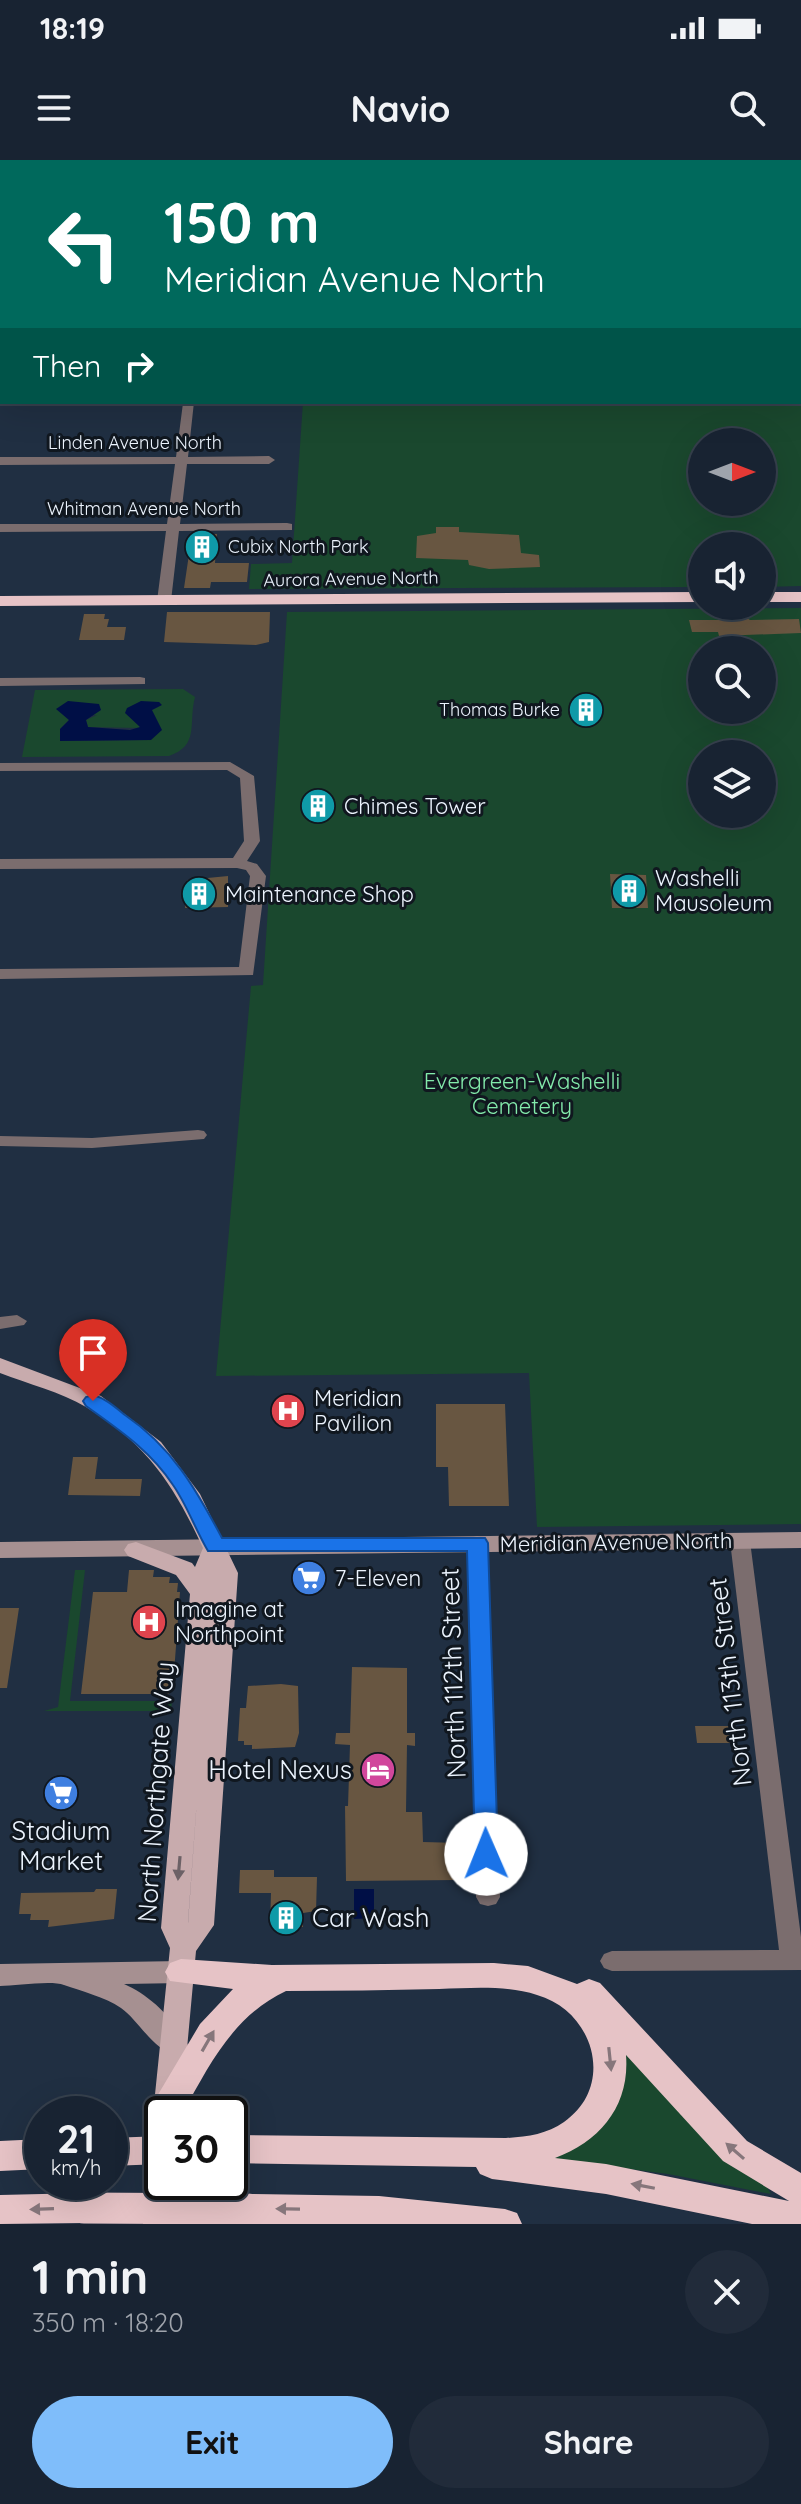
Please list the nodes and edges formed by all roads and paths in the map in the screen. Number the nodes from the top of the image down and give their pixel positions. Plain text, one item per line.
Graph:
1 (189, 404) edge
2 (269, 460) dead end
3 (0, 461) edge
4 (181, 461) junction
5 (172, 527) junction
6 (287, 527) dead end
7 (0, 528) edge
8 (688, 597) edge
9 (776, 597) edge
10 (801, 597) edge
11 (0, 601) edge
12 (164, 601) junction
13 (140, 681) dead end
14 (0, 682) edge
15 (0, 767) edge
16 (238, 863) junction
17 (0, 864) edge
18 (0, 974) edge
19 (198, 1135) dead end
20 (0, 1141) edge
21 (0, 1365) edge
22 (801, 1540) edge
23 (740, 1541) junction
24 (477, 1543) junction
25 (215, 1545) junction
26 (0, 1550) edge
27 (136, 1550) junction
28 (202, 1593) junction
29 (188, 1763) junction
30 (208, 1833) junction
31 (488, 1897) dead end
32 (182, 1960) junction
33 (797, 1960) edge
34 (612, 1961) dead end
35 (44, 1974) junction
36 (0, 1975) edge
37 (294, 1977) junction
38 (174, 2045) junction
39 (169, 2096) edge
40 (177, 2096) edge
41 (248, 2148) edge
42 (352, 2149) junction
43 (24, 2155) edge
44 (0, 2156) edge
45 (801, 2191) edge
46 (159, 2200) edge
47 (0, 2210) edge
48 (801, 2219) edge
49 (157, 2224) edge
50 (505, 2224) edge

1 - 4 street
2 - 4 street, Linden Avenue North
3 - 4 street, Linden Avenue North
4 - 5 street
5 - 6 street, Whitman Avenue North
5 - 7 street, Whitman Avenue North
5 - 12 street
8 - 12 highway, Aurora Avenue North
9 - 10 highway
11 - 12 highway, Aurora Avenue North
13 - 14 street
15 - 16 street
16 - 17 street
16 - 18 street
19 - 20 street
21 - 25 main road, North Northgate Way
22 - 23 street, Meridian Avenue North
23 - 24 street, Meridian Avenue North
23 - 33 street, North 113th Street
24 - 25 street, Meridian Avenue North
24 - 31 street, North 112th Street
25 - 27 street, Meridian Avenue North
25 - 28 main road, North Northgate Way
25 - 30 main road, North Northgate Way
26 - 27 street, Meridian Avenue North
27 - 28 main road
28 - 29 main road, North Northgate Way
29 - 30 main road
29 -> 32 main road, North Northgate Way
30 - 32 main road, North Northgate Way
32 - 35 street
32 - 37 highway
32 - 38 main road, North Northgate Way
45 -> 32 highway
33 - 34 street
35 - 36 street
35 - 38 street
40 -> 37 highway
37 -> 42 highway
38 - 39 main road, North Northgate Way
41 - 42 highway
48 -> 42 highway
43 - 44 highway
46 - 49 main road
50 -> 47 highway, bridge

